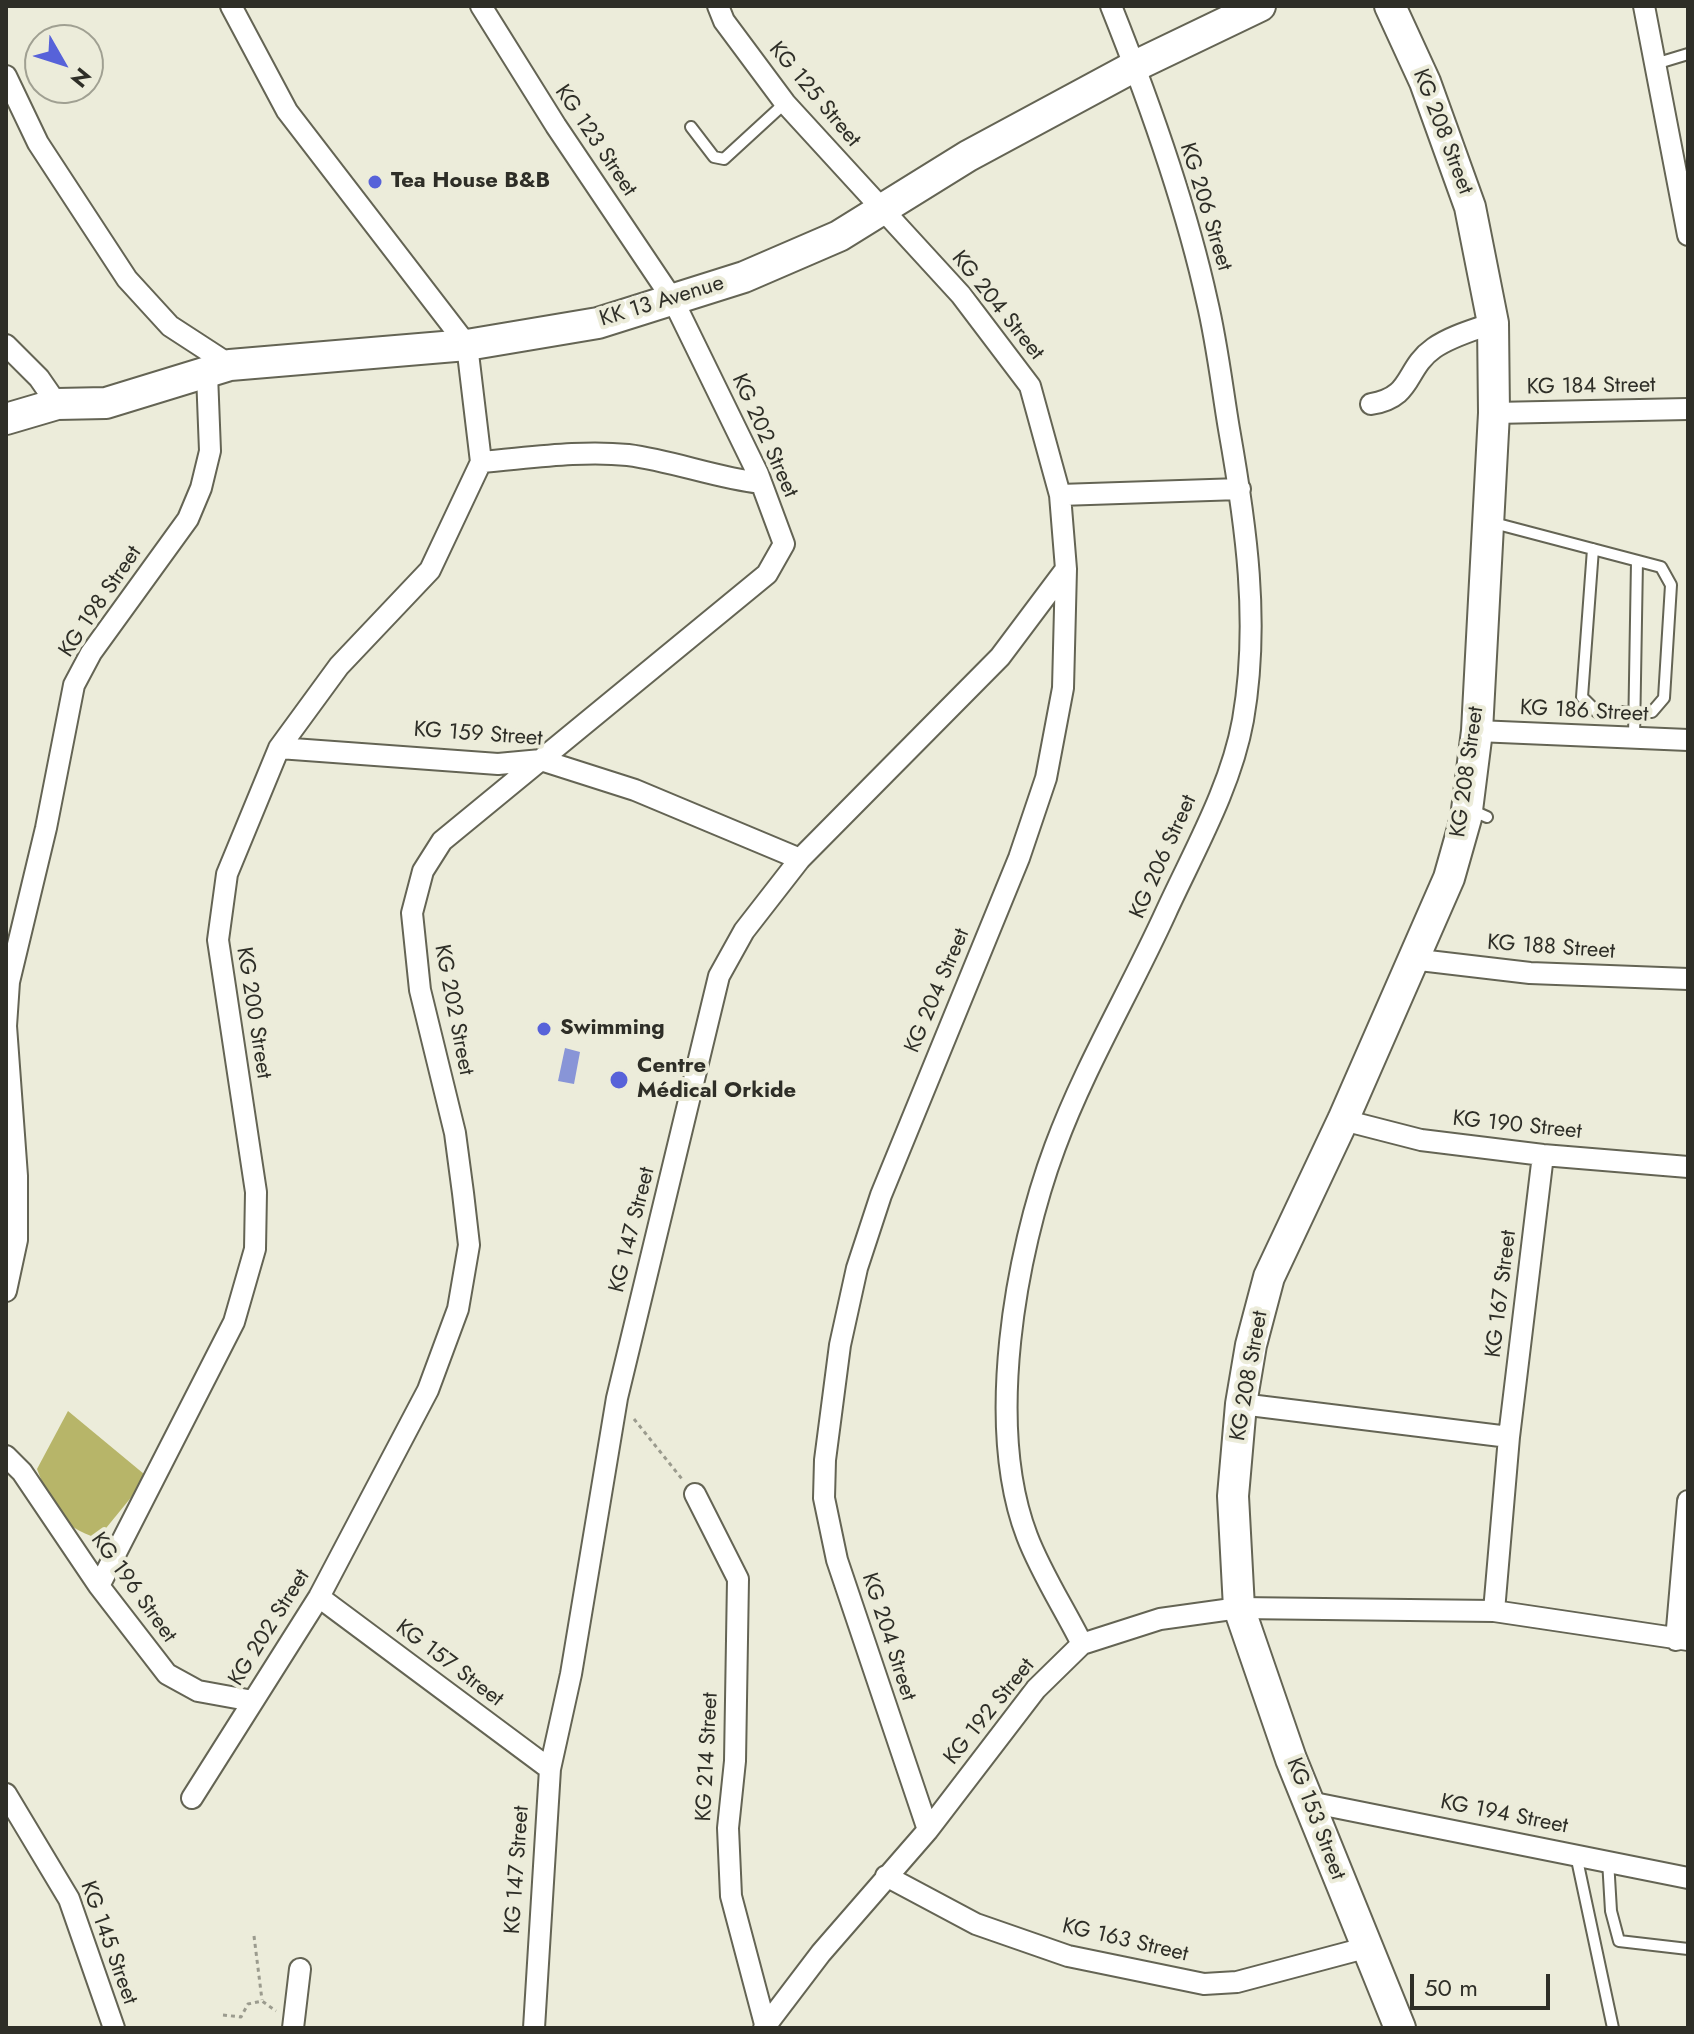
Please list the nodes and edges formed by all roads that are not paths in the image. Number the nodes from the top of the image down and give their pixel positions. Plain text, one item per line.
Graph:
1 (231, 6) edge
2 (481, 6) edge
3 (718, 6) edge
4 (1111, 6) edge
5 (1260, 6) edge
6 (1390, 6) edge
7 (1644, 6) edge
8 (1688, 54) edge
9 (1655, 64) junction
10 (1135, 66) junction
11 (7, 79) edge
12 (785, 103) junction
13 (691, 127) dead end
14 (882, 208) junction
15 (1687, 224) edge
16 (673, 300) junction
17 (1493, 323) junction
18 (6, 345) edge
19 (467, 345) junction
20 (219, 370) junction
21 (57, 404) junction
22 (1371, 404) dead end
23 (1688, 409) edge
24 (1494, 413) junction
25 (6, 419) edge
26 (481, 462) junction
27 (761, 483) junction
28 (1240, 489) junction
29 (1060, 495) junction
30 (1488, 521) junction
31 (1593, 549) junction
32 (1637, 561) junction
33 (1066, 569) junction
34 (1635, 713) junction
35 (1477, 731) junction
36 (1634, 738) junction
37 (1688, 740) edge
38 (279, 748) junction
39 (541, 760) junction
40 (800, 859) junction
41 (1411, 959) junction
42 (1688, 979) edge
43 (1343, 1120) junction
44 (1543, 1155) junction
45 (1688, 1167) edge
46 (6, 1291) edge
47 (1241, 1404) junction
48 (1509, 1437) junction
49 (6, 1456) edge
50 (695, 1494) road end
51 (1688, 1501) edge
52 (99, 1586) junction
53 (319, 1597) junction
54 (1239, 1608) junction
55 (1494, 1611) junction
56 (1682, 1640) edge
57 (1082, 1644) junction
58 (253, 1701) junction
59 (550, 1769) junction
60 (6, 1794) edge
61 (192, 1798) dead end
62 (1309, 1802) junction
63 (928, 1830) junction
64 (1575, 1853) junction
65 (1608, 1860) junction
66 (886, 1876) junction
67 (1688, 1878) edge
68 (1365, 1948) junction
69 (1688, 1949) edge
70 (300, 1969) dead end
71 (287, 2022) edge
72 (765, 2027) edge
73 (114, 2028) edge
74 (534, 2028) edge
75 (1400, 2028) edge
76 (1613, 2028) edge

1 - 19 street
2 - 16 street, KG 123 Street
3 - 12 street, KG 125 Street
4 - 10 street, KG 206 Street
5 - 10 street, KK 13 Avenue
6 - 17 street, KG 208 Street
7 - 9 street
8 - 9 lane
9 - 15 street
10 - 14 street, KK 13 Avenue
10 - 28 street, KG 206 Street
11 - 20 street
12 - 13 lane
12 - 14 street, KG 125 Street
14 - 16 street, KK 13 Avenue
14 - 29 street, KG 204 Street
16 - 19 street, KK 13 Avenue
16 - 27 street, KG 202 Street
17 - 22 street
17 - 24 street, KG 208 Street
18 - 21 street
19 - 20 street, KK 13 Avenue
19 - 26 street
20 - 21 street, KK 13 Avenue
20 - 46 street, KG 198 Street
21 - 25 street, KK 13 Avenue
23 - 24 street, KG 184 Street
24 - 30 street, KG 208 Street
26 - 27 street
26 - 38 street, KG 200 Street
27 - 39 street, KG 202 Street
28 - 29 street
28 - 57 street, KG 206 Street
29 - 33 street, KG 204 Street
30 - 31 lane
30 - 35 street, KG 208 Street
31 - 32 lane
31 - 34 lane
32 - 34 lane
32 - 34 lane
33 - 40 street, KG 147 Street
33 - 63 street, KG 204 Street
34 - 36 lane
35 - 36 street, KG 186 Street
35 - 41 street, KG 208 Street
36 - 37 street, KG 186 Street
38 - 39 street, KG 159 Street
38 - 52 street, KG 200 Street
39 - 40 street, KG 159 Street
39 - 53 street, KG 202 Street
40 - 59 street, KG 147 Street
41 - 42 street, KG 188 Street
41 - 43 street, KG 208 Street
43 - 44 street, KG 190 Street
43 - 47 street, KG 208 Street
44 - 45 street, KG 190 Street
44 - 48 street, KG 167 Street
47 - 48 street
47 - 54 street, KG 208 Street
48 - 55 street, KG 167 Street
49 - 52 street, KG 196 Street
50 - 72 street, KG 214 Street
51 - 56 street
52 - 58 street, KG 196 Street
53 - 58 street, KG 202 Street
53 - 59 street, KG 157 Street
54 - 55 street, KG 192 Street
54 - 57 street, KG 192 Street
54 - 62 street, KG 153 Street
55 - 56 street, KG 192 Street
57 - 63 street, KG 192 Street
58 - 61 street, KG 202 Street
59 - 74 street, KG 147 Street
60 - 73 street, KG 145 Street
62 - 64 street, KG 194 Street
62 - 68 street, KG 153 Street
63 - 66 street, KG 192 Street
64 - 65 street, KG 194 Street
64 - 76 lane
65 - 67 street, KG 194 Street
65 - 69 lane
66 - 68 street, KG 163 Street
66 - 72 street, KG 192 Street
68 - 75 street, KG 153 Street
70 - 71 street

